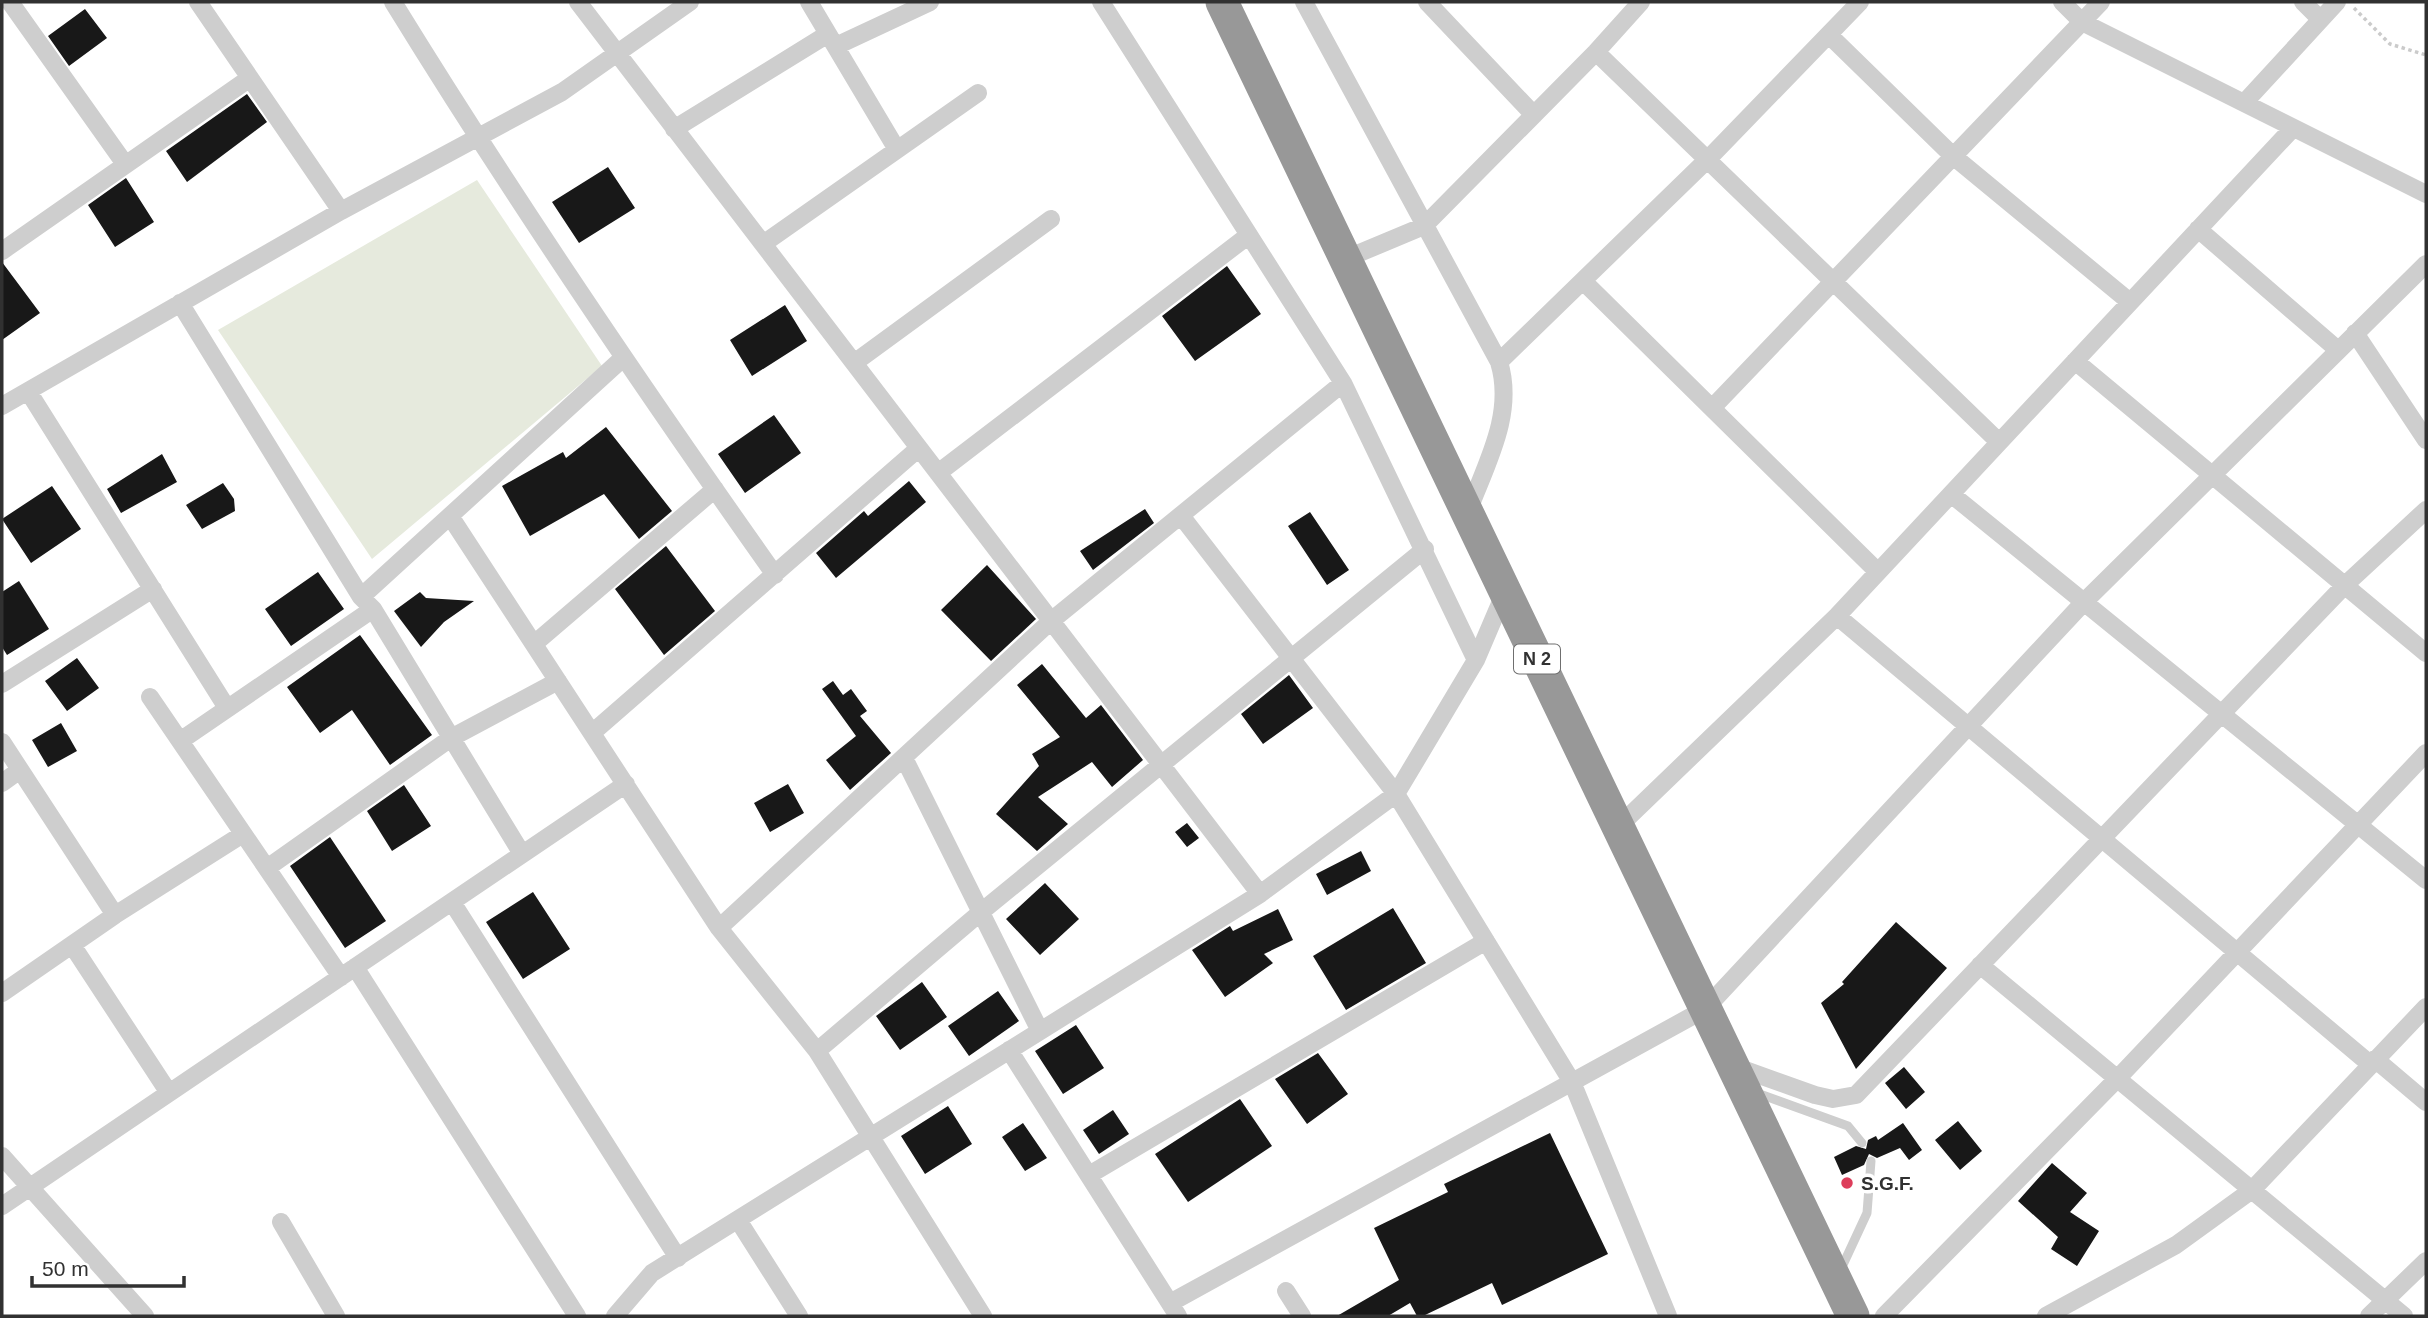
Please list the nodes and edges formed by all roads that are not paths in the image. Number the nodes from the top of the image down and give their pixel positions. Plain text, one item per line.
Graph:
1 (10, 2) edge
2 (198, 2) edge
3 (393, 2) edge
4 (578, 2) edge
5 (690, 2) edge
6 (809, 2) edge
7 (930, 2) edge
8 (1101, 2) edge
9 (1222, 2) edge
10 (1304, 2) edge
11 (1427, 2) edge
12 (1641, 2) edge
13 (1860, 2) edge
14 (2062, 2) edge
15 (2101, 2) edge
16 (2303, 2) edge
17 (2337, 2) edge
18 (2320, 19) junction
19 (2082, 22) junction
20 (1829, 35) junction
21 (832, 40) junction
22 (1596, 52) junction
23 (617, 54) junction
24 (250, 78) junction
25 (978, 93) dead end
26 (2244, 103) junction
27 (1534, 115) junction
28 (674, 128) junction
29 (2293, 128) junction
30 (478, 140) junction
31 (896, 148) junction
32 (1953, 156) junction
33 (1709, 158) junction
34 (125, 164) junction
35 (2426, 194) edge
36 (341, 211) junction
37 (1051, 219) dead end
38 (1424, 226) junction
39 (2198, 229) junction
40 (1249, 234) junction
41 (762, 244) junction
42 (2, 251) edge
43 (1345, 259) junction
44 (2426, 264) edge
45 (1583, 281) junction
46 (1834, 281) junction
47 (2130, 302) junction
48 (180, 303) junction
49 (2355, 333) junction
50 (2337, 350) junction
51 (623, 358) junction
52 (2075, 361) junction
53 (1499, 362) junction
54 (854, 363) junction
55 (1343, 383) junction
56 (28, 391) junction
57 (2, 406) edge
58 (1712, 408) junction
59 (2426, 440) edge
60 (1999, 442) junction
61 (919, 448) junction
62 (937, 473) junction
63 (2211, 474) junction
64 (715, 489) junction
65 (1951, 494) junction
66 (2426, 510) edge
67 (1467, 514) junction
68 (450, 516) junction
69 (1182, 517) junction
70 (1425, 549) junction
71 (1878, 572) junction
72 (775, 575) junction
73 (2344, 584) junction
74 (153, 589) junction
75 (1505, 592) junction
76 (2084, 602) junction
77 (367, 603) junction
78 (1837, 616) junction
79 (1051, 621) junction
80 (534, 644) junction
81 (2426, 653) edge
82 (1291, 658) junction
83 (1476, 660) junction
84 (558, 681) junction
85 (2, 684) edge
86 (150, 697) dead end
87 (227, 709) junction
88 (2222, 714) junction
89 (1968, 726) junction
90 (592, 733) junction
91 (451, 738) junction
92 (180, 741) junction
93 (2, 743) edge
94 (2426, 753) edge
95 (904, 758) junction
96 (1161, 765) junction
97 (20, 770) junction
98 (2, 783) edge
99 (626, 785) junction
100 (1396, 794) junction
101 (2357, 823) junction
102 (1618, 827) junction
103 (243, 834) junction
104 (2102, 839) junction
105 (523, 854) junction
106 (267, 868) junction
107 (2426, 880) edge
108 (1260, 894) junction
109 (452, 902) junction
110 (981, 912) junction
111 (116, 915) junction
112 (719, 928) junction
113 (1486, 941) junction
114 (72, 945) junction
115 (2236, 952) junction
116 (1980, 965) junction
117 (348, 972) junction
118 (2, 993) edge
119 (2426, 1007) edge
120 (1705, 1009) junction
121 (1040, 1031) junction
122 (817, 1051) junction
123 (1009, 1051) junction
124 (2372, 1062) junction
125 (1740, 1078) junction
126 (2117, 1079) junction
127 (1572, 1083) junction
128 (169, 1093) junction
129 (2426, 1102) edge
130 (871, 1137) junction
131 (1862, 1143) dead end
132 (2, 1156) edge
133 (1871, 1161) dead end
134 (1088, 1175) junction
135 (29, 1188) junction
136 (2252, 1190) junction
137 (2, 1206) edge
138 (738, 1220) junction
139 (281, 1222) dead end
140 (678, 1258) junction
141 (2426, 1261) edge
142 (1836, 1281) junction
143 (1286, 1290) dead end
144 (2387, 1302) junction
145 (1174, 1310) edge
146 (145, 1316) edge
147 (335, 1316) edge
148 (577, 1316) edge
149 (615, 1316) edge
150 (799, 1316) edge
151 (983, 1316) edge
152 (1302, 1316) edge
153 (1668, 1316) edge
154 (1853, 1316) edge
155 (1884, 1316) edge
156 (2046, 1316) edge
157 (2369, 1316) edge
158 (2404, 1316) edge

1 - 34 street
2 - 24 street
3 - 30 street
4 - 23 street
5 - 23 street
6 - 21 street
7 - 21 street
8 - 40 street
9 - 43 highway, N 2
10 - 38 street
11 - 27 street
12 - 22 street
13 - 20 street
14 - 19 street
15 - 19 street
16 - 18 street
17 - 18 street
18 - 26 street
19 - 26 street
19 - 32 street
20 - 32 street
20 - 33 street
21 - 28 street
21 - 31 street
22 - 27 street
22 - 33 street
23 - 28 street
23 - 30 street
24 - 34 street
24 - 36 street
25 - 31 street
26 - 29 street
27 - 38 street
28 - 41 street
29 - 35 street
29 - 39 street
30 - 36 street
30 - 51 street
31 - 41 street
32 - 46 street
32 - 47 street
33 - 45 street
33 - 46 street
34 - 42 street
36 - 48 street
37 - 54 street
38 - 43 street
38 - 53 street
39 - 47 street
39 - 50 street
40 - 55 street
40 - 62 street
41 - 54 street
43 - 67 highway, N 2
44 - 49 street
45 - 53 street
45 - 58 street
46 - 58 street
46 - 60 street
47 - 52 street
48 - 56 street
48 - 77 street
49 - 50 street
49 - 59 street
50 - 63 street
51 - 64 street
51 - 68 street
52 - 60 street
52 - 63 street
53 - 67 street
54 - 61 street
55 - 69 street
55 - 70 street
56 - 57 street
56 - 74 street
58 - 71 street
60 - 65 street
61 - 62 street
61 - 72 street
62 - 79 street
63 - 73 street
63 - 76 street
64 - 72 street
64 - 80 street
65 - 71 street
65 - 76 street
66 - 73 street
67 - 75 highway, N 2
68 - 77 street
68 - 80 street
69 - 79 street
69 - 82 street
70 - 82 street
70 - 83 street
71 - 78 street
72 - 90 street
73 - 81 street
73 - 88 street
74 - 85 street
74 - 87 street
75 - 83 street
75 - 102 highway, N 2
76 - 88 street
76 - 89 street
77 - 87 street
77 - 91 street
78 - 89 street
78 - 102 street
79 - 95 street
79 - 96 street
80 - 84 street
82 - 96 street
82 - 100 street
83 - 100 street
84 - 90 street
84 - 91 street
86 - 92 street
87 - 92 street
88 - 101 street
88 - 104 street
89 - 104 street
89 - 120 street
90 - 99 street
91 - 105 street
91 - 106 street
92 - 103 street
93 - 97 street
94 - 101 street
95 - 110 street
95 - 112 street
96 - 108 street
96 - 110 street
97 - 98 street
97 - 111 street
99 - 105 street
99 - 112 street
100 - 108 street
100 - 113 street
101 - 107 street
101 - 115 street
102 - 120 highway, N 2
103 - 106 street
103 - 111 street
104 - 115 street
104 - 116 street
105 - 109 street
106 - 117 street
108 - 121 street
109 - 117 street
109 - 140 street
110 - 121 street
110 - 122 street
111 - 114 street
112 - 122 street
113 - 127 street
113 - 134 street
114 - 118 street
114 - 128 street
115 - 124 street
115 - 126 street
116 - 125 street
116 - 126 street
117 - 128 street
117 - 148 street
119 - 124 street
120 - 125 highway, N 2
120 - 127 street
121 - 123 street
122 - 130 street
123 - 130 street
123 - 134 street
124 - 129 street
124 - 136 street
125 - 131 lane
125 - 142 highway, N 2
126 - 136 street
126 - 155 street
127 - 145 street
127 - 153 street
128 - 135 street
130 - 138 street
130 - 151 street
132 - 135 street
133 - 142 lane
134 - 145 street
135 - 137 street
135 - 146 street
136 - 144 street
136 - 156 street
138 - 140 street
138 - 150 street
139 - 147 street
140 - 149 street
141 - 144 street
142 - 154 highway, N 2
143 - 152 street
144 - 157 street
144 - 158 street

